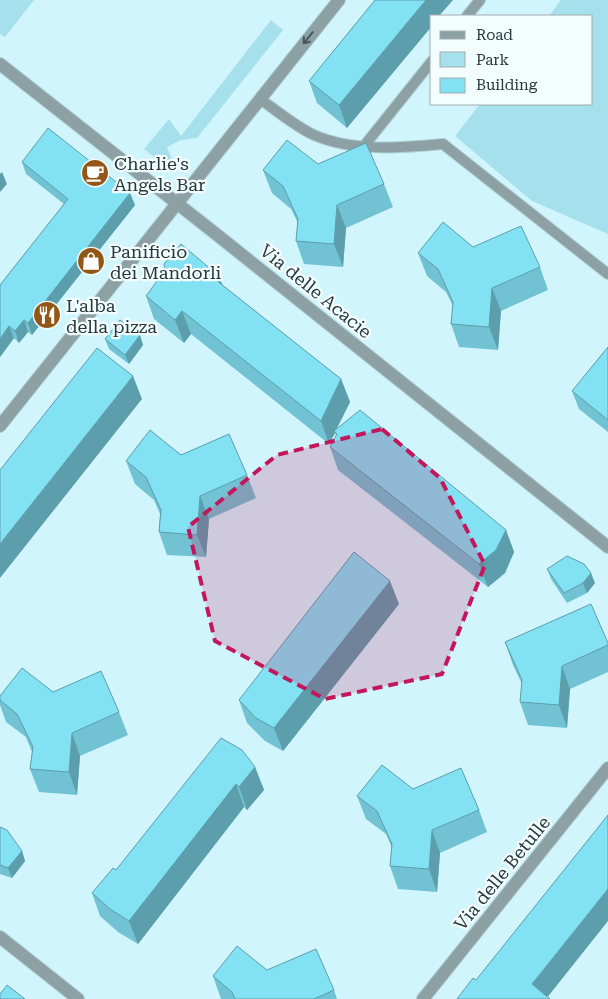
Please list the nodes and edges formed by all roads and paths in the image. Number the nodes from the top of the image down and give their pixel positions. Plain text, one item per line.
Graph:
1 (339, 0) edge
2 (480, 0) edge
3 (468, 15) edge
4 (0, 64) edge
5 (430, 64) edge
6 (260, 99) junction
7 (364, 146) junction
8 (177, 204) junction
9 (608, 274) edge
10 (0, 426) edge
11 (608, 547) edge
12 (608, 768) edge
13 (0, 937) edge
14 (78, 999) edge
15 (423, 999) edge

1 -> 6 street
2 - 3 lane
4 - 8 street, Via delle Acacie
5 - 7 lane
6 - 7 lane
6 - 8 street
7 - 9 lane
8 - 10 street
8 - 11 street, Via delle Acacie
12 - 15 street, Via delle Betulle
13 - 14 street

